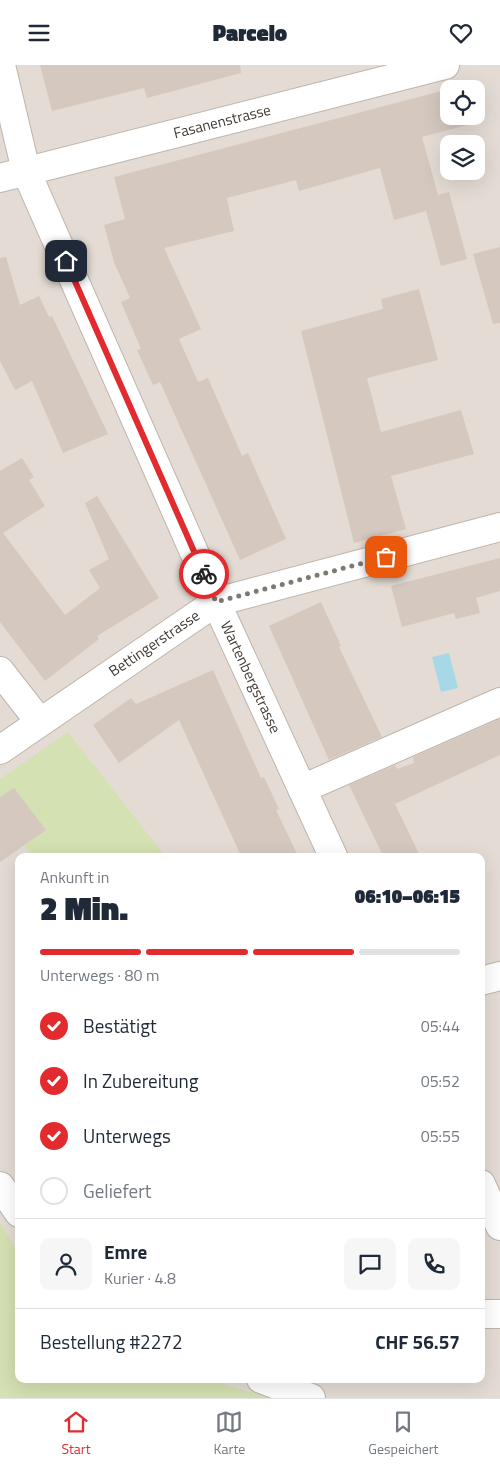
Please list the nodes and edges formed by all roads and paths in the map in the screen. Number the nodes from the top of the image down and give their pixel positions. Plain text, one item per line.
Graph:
1 (1, 65) edge
2 (445, 65) edge
3 (26, 171) junction
4 (0, 178) edge
5 (500, 527) edge
6 (216, 602) junction
7 (0, 671) edge
8 (500, 702) edge
9 (39, 721) junction
10 (0, 750) edge
11 (302, 789) junction
12 (332, 853) edge
13 (500, 977) edge
14 (485, 980) edge
15 (0, 1186) edge
16 (485, 1193) edge
17 (15, 1207) edge
18 (500, 1225) edge
19 (485, 1314) edge
20 (500, 1314) edge
21 (272, 1383) edge
22 (311, 1398) edge

1 - 3 street, Wartenbergstrasse
2 - 3 street, Fasanenstrasse
3 - 4 street, Fasanenstrasse
3 - 6 street, Wartenbergstrasse
5 - 6 street, Bettingerstrasse
6 - 9 street, Bettingerstrasse
6 - 11 street, Wartenbergstrasse
7 - 9 street
8 - 11 street
9 - 10 street, Bettingerstrasse
11 - 12 street, Wartenbergstrasse
13 - 14 street
15 - 17 street
16 - 18 street
19 - 20 street
21 - 22 street

